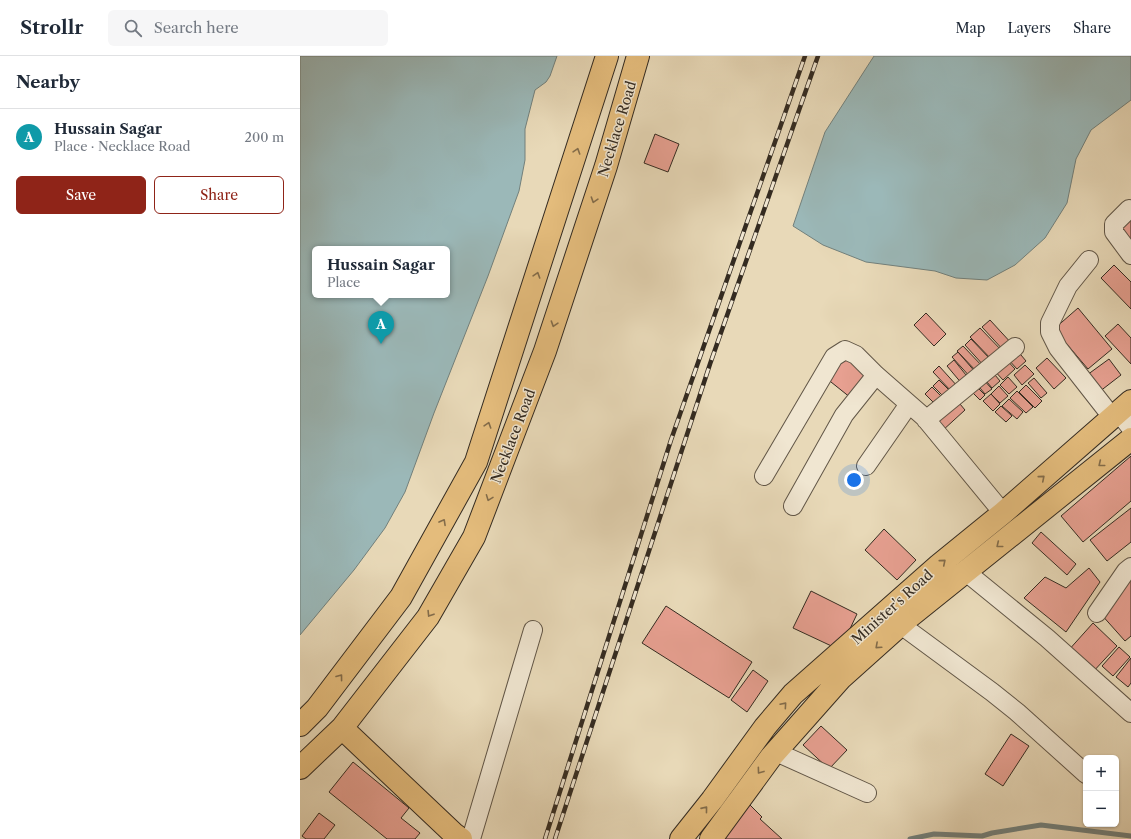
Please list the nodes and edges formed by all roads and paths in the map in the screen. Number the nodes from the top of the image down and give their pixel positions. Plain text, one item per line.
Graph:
1 (607, 56) edge
2 (638, 56) edge
3 (1129, 209) dead end
4 (1131, 256) edge
5 (1089, 260) dead end
6 (1015, 347) dead end
7 (876, 375) junction
8 (909, 404) junction
9 (1123, 414) edge
10 (926, 420) junction
11 (1131, 439) edge
12 (866, 466) dead end
13 (764, 476) dead end
14 (793, 506) dead end
15 (1003, 513) junction
16 (426, 552) junction
17 (1131, 567) edge
18 (455, 571) junction
19 (966, 572) junction
20 (1097, 613) dead end
21 (901, 625) junction
22 (533, 630) dead end
23 (1129, 708) edge
24 (300, 725) edge
25 (342, 728) junction
26 (776, 752) junction
27 (300, 768) edge
28 (1083, 771) edge
29 (867, 793) dead end
30 (458, 838) edge
31 (681, 839) edge
32 (711, 839) edge

16 -> 1 main road, Necklace Road
2 -> 18 main road, Necklace Road
3 - 4 street
5 - 9 street
6 - 10 street
7 - 8 street
7 - 13 street
7 - 14 street
8 - 10 street
8 - 12 street
15 -> 9 main road, Minister's Road
10 - 15 street
11 -> 19 main road, Minister's Road
31 -> 15 main road, Minister's Road
16 - 18 main road
24 -> 16 main road, Necklace Road
17 - 20 street
18 -> 25 main road, Necklace Road
19 - 21 main road, Minister's Road
19 - 23 street
21 -> 26 main road, Minister's Road
21 - 28 street
22 - 30 street
25 - 27 main road, Necklace Road
25 - 30 main road
26 - 29 street
26 -> 32 main road, Minister's Road

